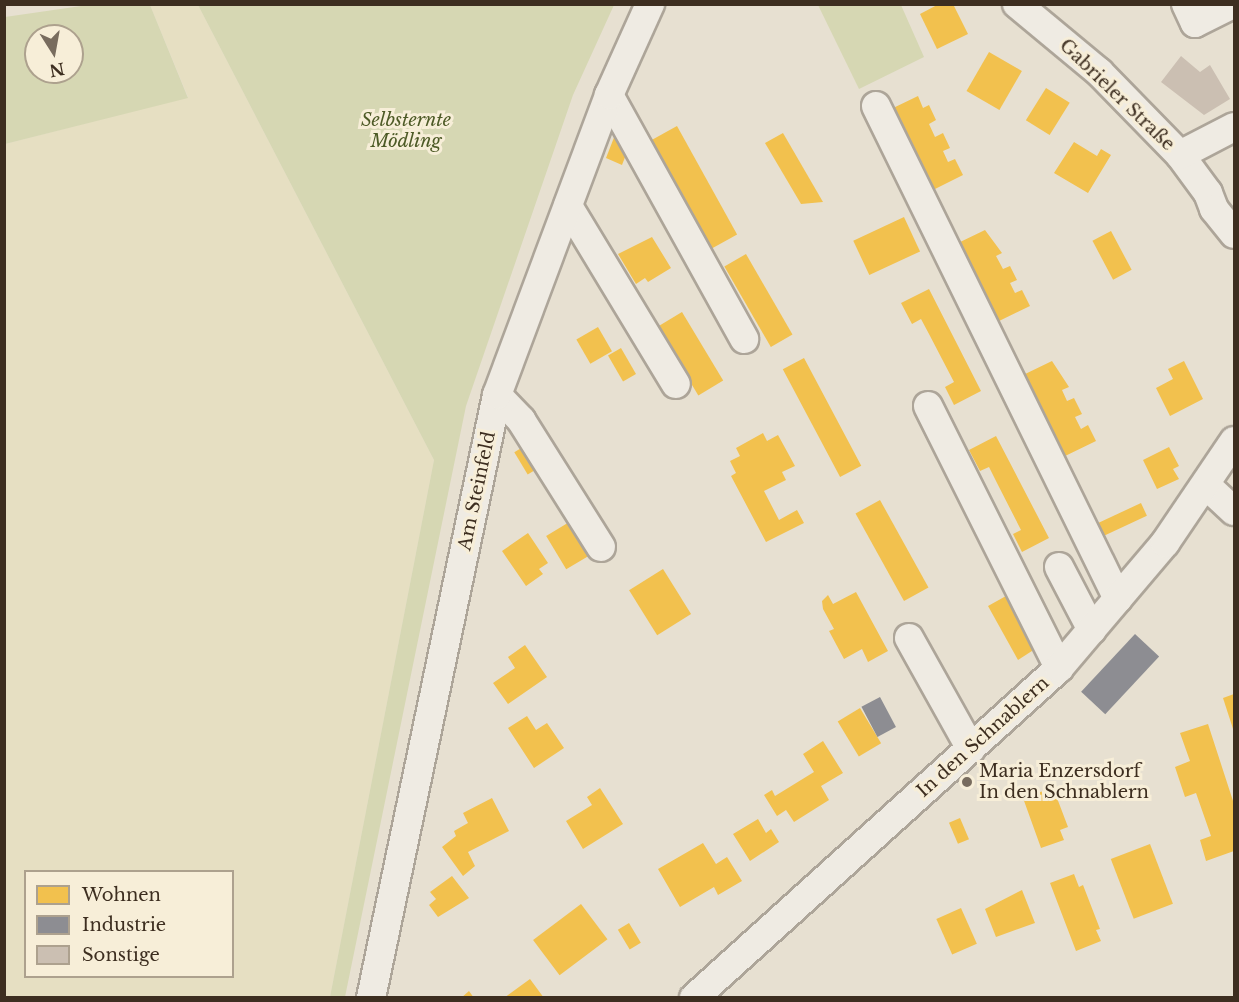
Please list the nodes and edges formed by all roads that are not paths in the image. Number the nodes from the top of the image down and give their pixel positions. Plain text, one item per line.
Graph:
1 (650, 4) edge
2 (1017, 4) edge
3 (1186, 4) edge
4 (1233, 4) edge
5 (609, 95) junction
6 (876, 106) dead end
7 (1234, 127) edge
8 (1180, 155) junction
9 (1208, 193) junction
10 (1234, 204) edge
11 (568, 206) junction
12 (1234, 234) edge
13 (744, 339) dead end
14 (676, 384) dead end
15 (497, 395) junction
16 (928, 406) dead end
17 (1234, 441) edge
18 (1206, 485) junction
19 (1234, 511) edge
20 (601, 547) dead end
21 (1059, 567) dead end
22 (1118, 599) junction
23 (1092, 630) junction
24 (909, 638) dead end
25 (1059, 668) junction
26 (971, 748) junction
27 (371, 998) edge
28 (693, 998) edge

1 - 5 street, Am Steinfeld
2 - 8 street, Gabrieler Straße
3 - 4 street
5 - 11 street, Am Steinfeld
5 - 13 street
6 - 22 street
7 - 8 street
8 - 9 street, Gabrieler Straße
9 - 10 street
9 - 12 street, Gabrieler Straße
11 - 14 street
11 - 15 street, Am Steinfeld
15 - 20 street
15 - 27 street, Am Steinfeld
16 - 25 street
17 - 18 street, In den Schnablern
18 - 19 street
18 - 22 street, In den Schnablern
21 - 23 street
22 - 23 street, In den Schnablern
23 - 25 street, In den Schnablern
24 - 26 street
25 - 26 street, In den Schnablern
26 - 28 street, In den Schnablern

